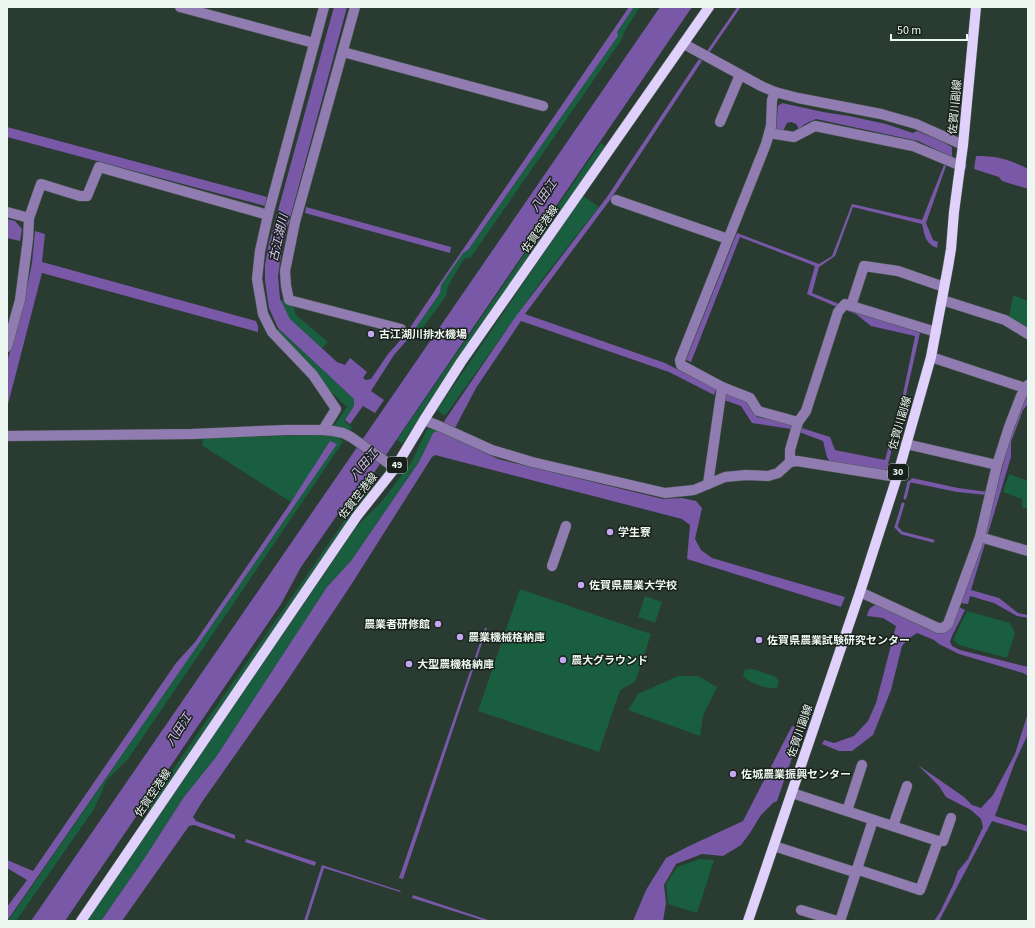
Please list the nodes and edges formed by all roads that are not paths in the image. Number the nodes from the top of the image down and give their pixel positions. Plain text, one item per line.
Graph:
1 (180, 7) edge
2 (324, 7) edge
3 (356, 7) edge
4 (709, 7) edge
5 (976, 7) edge
6 (314, 43) junction
7 (684, 44) junction
8 (343, 52) junction
9 (740, 75) junction
10 (775, 92) junction
11 (543, 106) dead end
12 (720, 122) dead end
13 (769, 133) junction
14 (963, 144) junction
15 (961, 166) junction
16 (616, 200) dead end
17 (7, 212) edge
18 (268, 215) junction
19 (29, 218) junction
20 (728, 239) junction
21 (944, 287) junction
22 (942, 300) junction
23 (851, 306) junction
24 (401, 329) dead end
25 (936, 332) junction
26 (1028, 334) edge
27 (7, 347) edge
28 (931, 357) junction
29 (722, 387) junction
30 (1027, 387) edge
31 (424, 420) junction
32 (798, 422) junction
33 (323, 430) junction
34 (7, 436) edge
35 (906, 444) junction
36 (790, 462) junction
37 (391, 465) junction
38 (997, 465) junction
39 (897, 477) junction
40 (708, 484) junction
41 (566, 526) dead end
42 (985, 538) junction
43 (1028, 551) edge
44 (552, 566) dead end
45 (860, 592) junction
46 (862, 765) dead end
47 (906, 786) dead end
48 (792, 793) junction
49 (847, 811) junction
50 (951, 818) dead end
51 (873, 820) junction
52 (893, 826) junction
53 (938, 841) junction
54 (774, 846) junction
55 (856, 871) junction
56 (801, 910) dead end
57 (81, 921) edge
58 (748, 921) edge
59 (839, 921) edge

1 - 6 street
2 - 6 street
3 - 8 street
4 - 7 main road, 佐賀空港線 / 49
5 - 14 main road, 佐賀川副線 / 30
6 - 18 street
7 - 9 street
7 - 31 main road, 佐賀空港線 / 49
8 - 11 street
8 - 24 street
9 - 10 street
9 - 12 street
10 - 13 street
10 - 14 street
13 - 15 street
13 - 20 street
14 - 15 main road, 佐賀川副線 / 30
15 - 21 main road, 佐賀川副線 / 30
16 - 20 street
17 - 19 street
18 - 19 street
18 - 33 street
19 - 27 street
20 - 29 street
21 - 22 main road, 佐賀川副線 / 30
21 - 23 street
22 - 25 main road, 佐賀川副線 / 30
22 - 26 street
23 - 25 street
23 - 32 street
25 - 28 main road, 佐賀川副線 / 30
28 - 30 street
28 - 35 main road, 佐賀川副線 / 30
29 - 32 street
29 - 40 street
30 - 38 street
31 - 37 main road, 佐賀空港線 / 49
31 - 40 street
32 - 36 street
33 - 34 street
33 - 37 street
35 - 38 street
35 - 39 main road, 佐賀川副線 / 30
36 - 39 street
36 - 40 street
37 - 57 main road, 佐賀空港線 / 49
38 - 42 street
39 - 45 main road, 佐賀川副線 / 30
41 - 44 street
42 - 43 street
42 - 45 street
45 - 48 main road, 佐賀川副線 / 30
46 - 49 street
47 - 52 street
48 - 49 street
48 - 54 main road, 佐賀川副線 / 30
49 - 51 street
50 - 53 street
51 - 52 street
51 - 55 street
52 - 53 street
53 - 55 street
54 - 55 street
54 - 58 main road, 佐賀川副線 / 30
55 - 59 street
56 - 59 street

